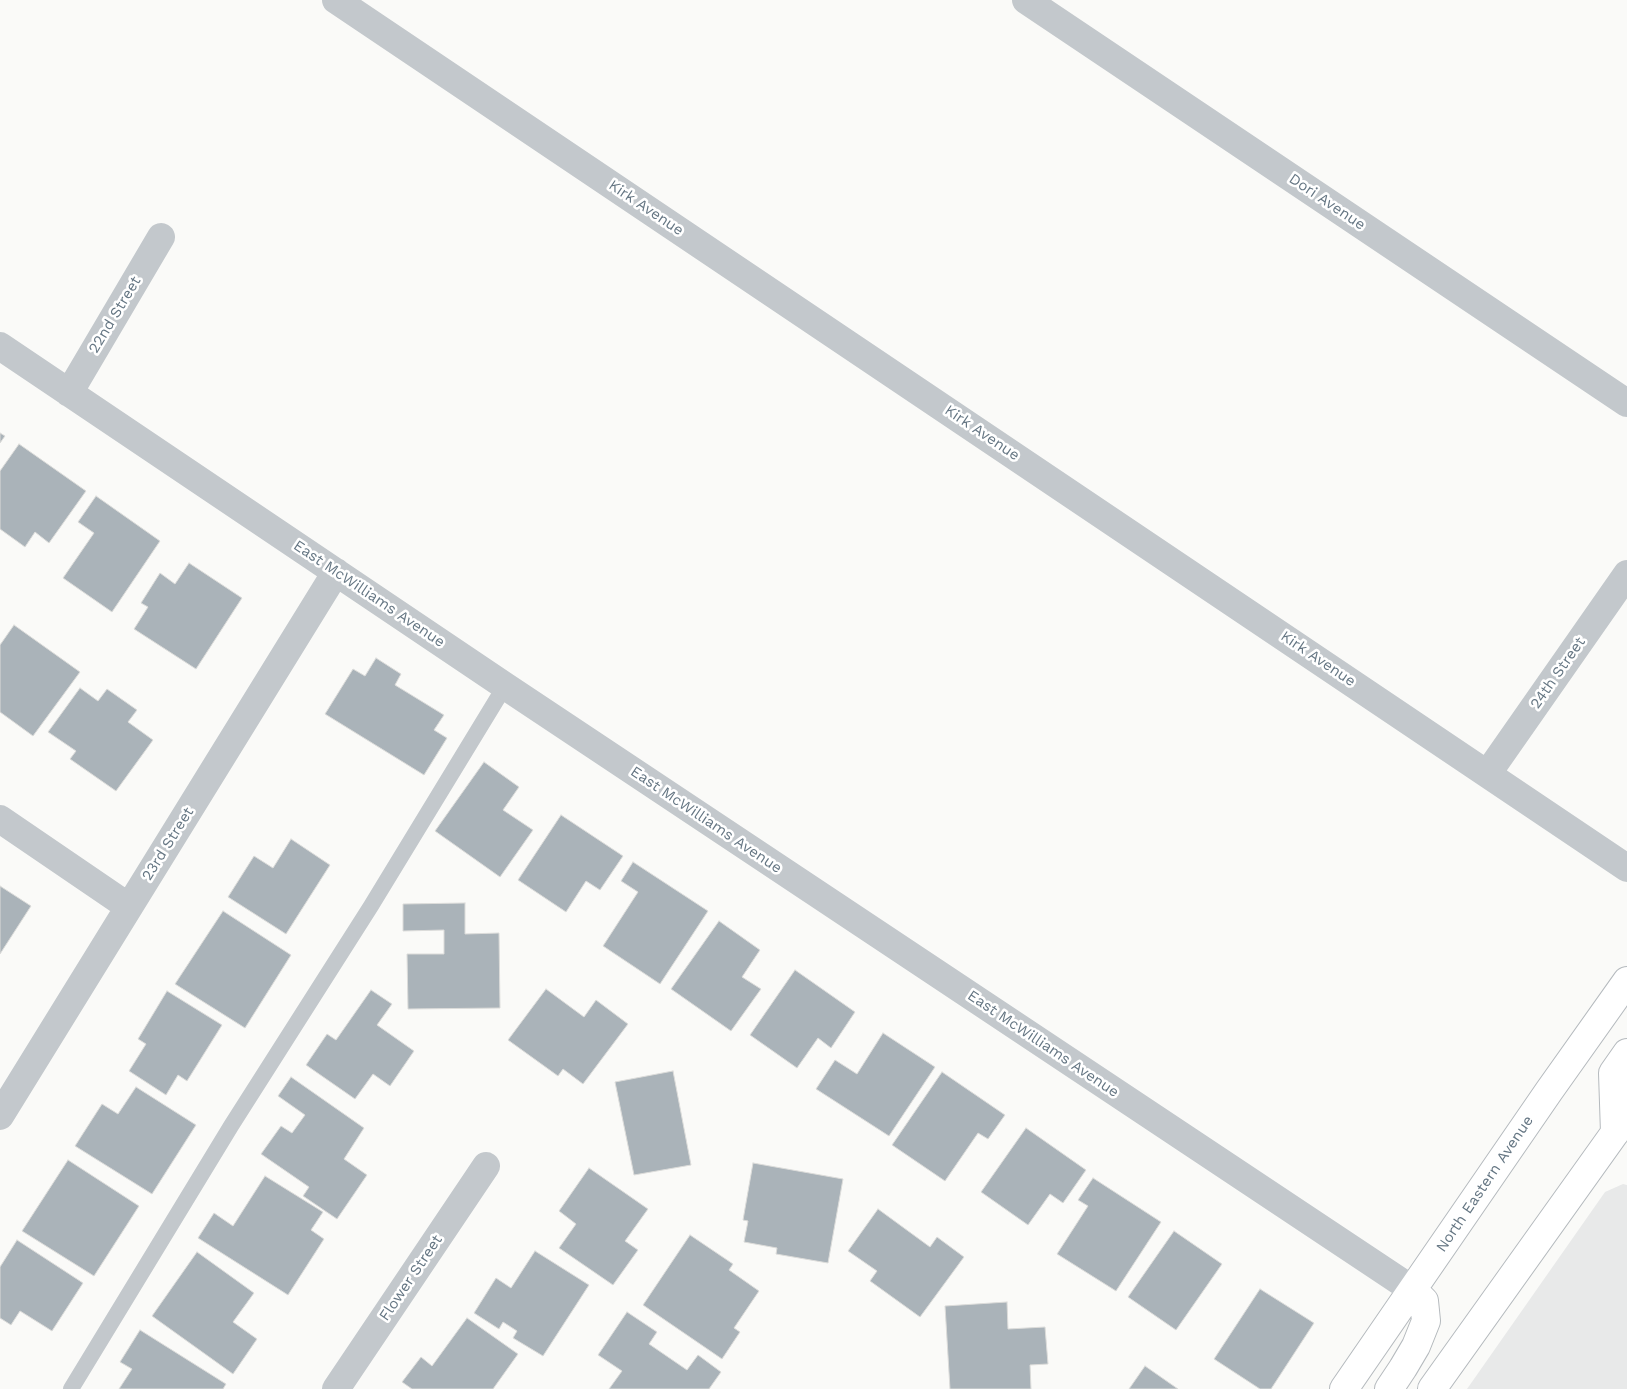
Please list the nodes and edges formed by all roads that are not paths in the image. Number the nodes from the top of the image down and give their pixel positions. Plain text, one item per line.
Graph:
1 (1026, 0) edge
2 (339, 1) edge
3 (161, 237) dead end
4 (0, 346) edge
5 (69, 393) junction
6 (1627, 404) edge
7 (336, 572) junction
8 (1627, 574) edge
9 (505, 686) junction
10 (1488, 773) junction
11 (0, 818) edge
12 (1627, 868) edge
13 (130, 907) junction
14 (1627, 980) edge
15 (1627, 1053) edge
16 (0, 1116) edge
17 (1623, 1130) edge
18 (486, 1166) dead end
19 (1413, 1290) junction
20 (71, 1389) edge
21 (336, 1389) edge
22 (1344, 1389) edge
23 (1389, 1389) edge
24 (1432, 1389) edge

1 - 6 street, Dori Avenue
2 - 10 street, Kirk Avenue
3 - 5 street, 22nd Street
4 - 5 street, East McWilliams Avenue
5 - 7 street, East McWilliams Avenue
7 - 9 street, East McWilliams Avenue
7 - 13 street, 23rd Street
8 - 10 street, 24th Street
9 - 19 street, East McWilliams Avenue
9 - 20 lane
10 - 12 street, Kirk Avenue
11 - 13 street
13 - 16 street, 23rd Street
14 - 19 main road, North Eastern Avenue
15 - 17 main road
17 - 24 main road
18 - 21 street, Flower Street
19 - 22 main road, North Eastern Avenue
19 - 23 main road

